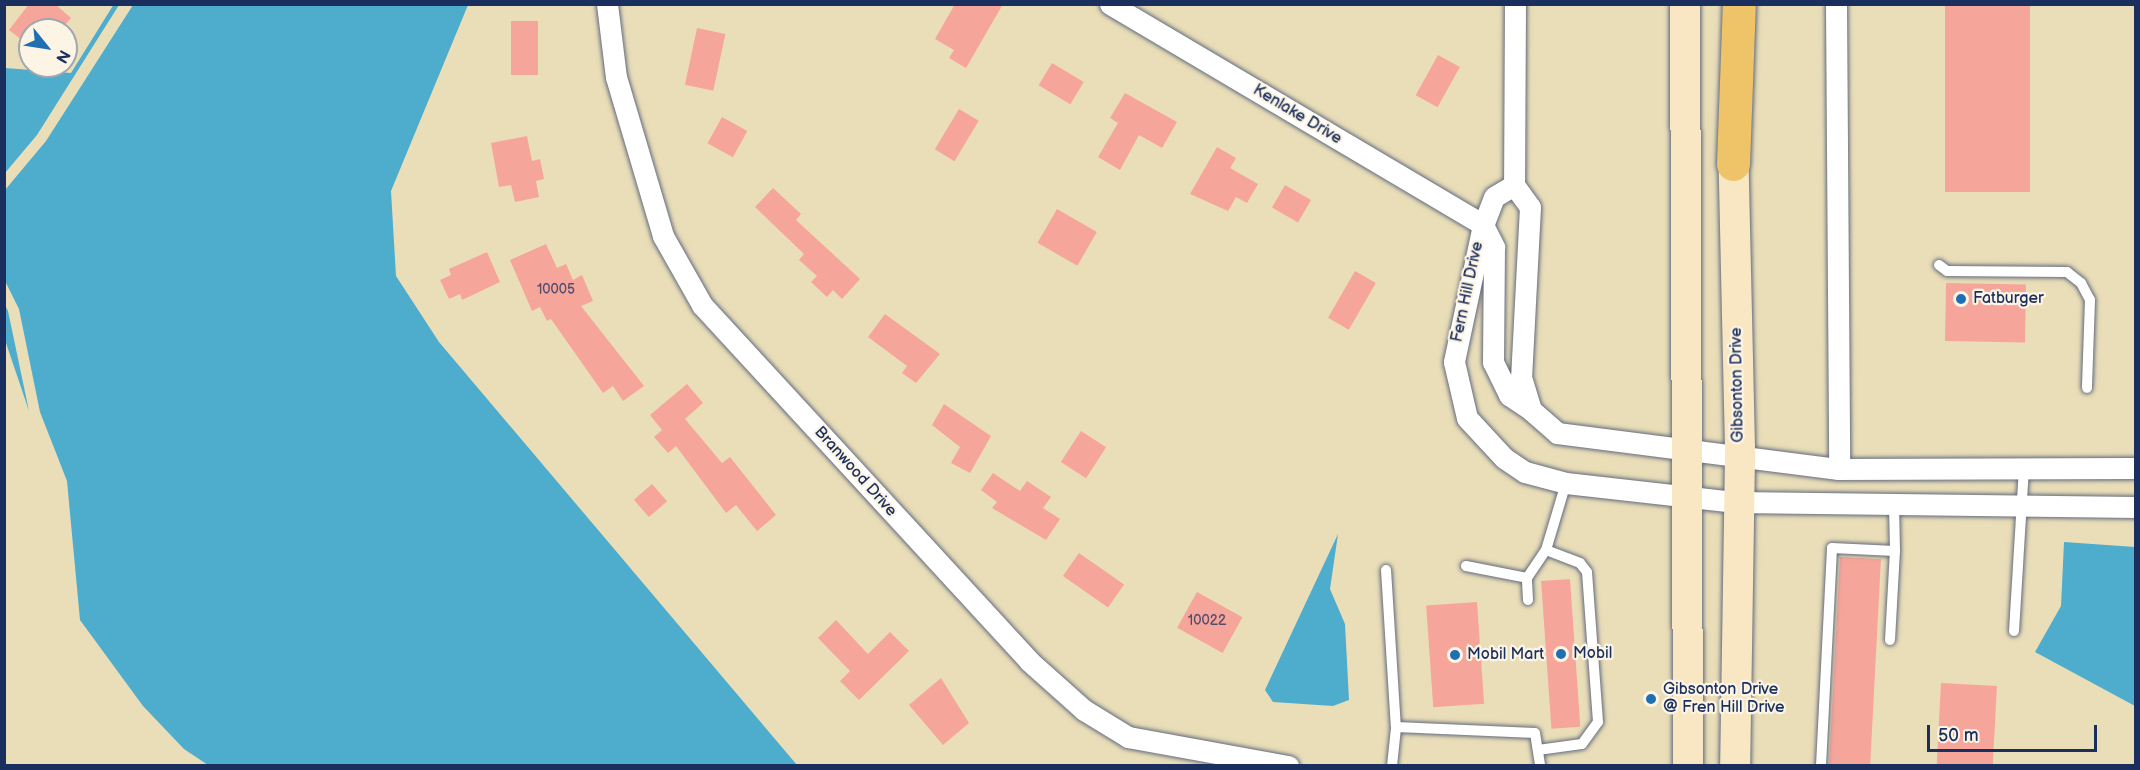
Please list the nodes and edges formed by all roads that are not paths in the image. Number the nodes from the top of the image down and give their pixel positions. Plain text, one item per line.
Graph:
1 (607, 4) edge
2 (1110, 4) edge
3 (1515, 4) edge
4 (1685, 4) edge
5 (1732, 4) edge
6 (1739, 4) edge
7 (1836, 4) edge
8 (1733, 164) junction
9 (1514, 185) junction
10 (1483, 225) junction
11 (1939, 265) dead end
12 (2087, 388) dead end
13 (1530, 410) junction
14 (1689, 447) junction
15 (1740, 457) junction
16 (2024, 468) junction
17 (2136, 468) edge
18 (1839, 469) junction
19 (1566, 483) junction
20 (1689, 500) junction
21 (1894, 501) junction
22 (1736, 502) junction
23 (2023, 503) junction
24 (2136, 507) edge
25 (1546, 550) junction
26 (1895, 551) junction
27 (1466, 566) dead end
28 (1386, 570) dead end
29 (1527, 578) junction
30 (1528, 600) dead end
31 (2014, 631) dead end
32 (1890, 640) dead end
33 (1396, 727) junction
34 (1538, 750) junction
35 (1288, 765) edge
36 (1392, 765) edge
37 (1540, 765) edge
38 (1688, 765) edge
39 (1735, 765) edge
40 (1821, 765) edge

1 - 35 street, Branwood Drive
2 - 10 street, Kenlake Drive
3 - 9 street
4 - 14 main road
5 - 8 main road, Gibsonton Drive
6 - 8 highway
7 - 18 street
8 - 15 main road, Gibsonton Drive
9 - 10 street, Fern Hill Drive
9 - 13 street
10 - 13 street
10 - 19 street, Fern Hill Drive
11 - 12 lane
13 - 14 street
14 - 15 street
14 - 20 main road
15 - 18 street
15 - 22 main road, Gibsonton Drive
16 - 17 street
16 - 18 street
16 - 23 lane
19 - 20 street, Fern Hill Drive
19 - 25 lane
20 - 22 street, Fern Hill Drive
20 - 38 main road
21 - 22 street, Fern Hill Drive
21 - 23 street, Fern Hill Drive
21 - 26 lane
22 - 39 main road, Gibsonton Drive
23 - 24 street, Fern Hill Drive
23 - 31 lane
25 - 29 lane
25 - 34 lane
26 - 32 lane
26 - 40 lane
27 - 29 lane
28 - 33 lane
29 - 30 lane
33 - 34 lane
33 - 36 lane
34 - 37 lane

